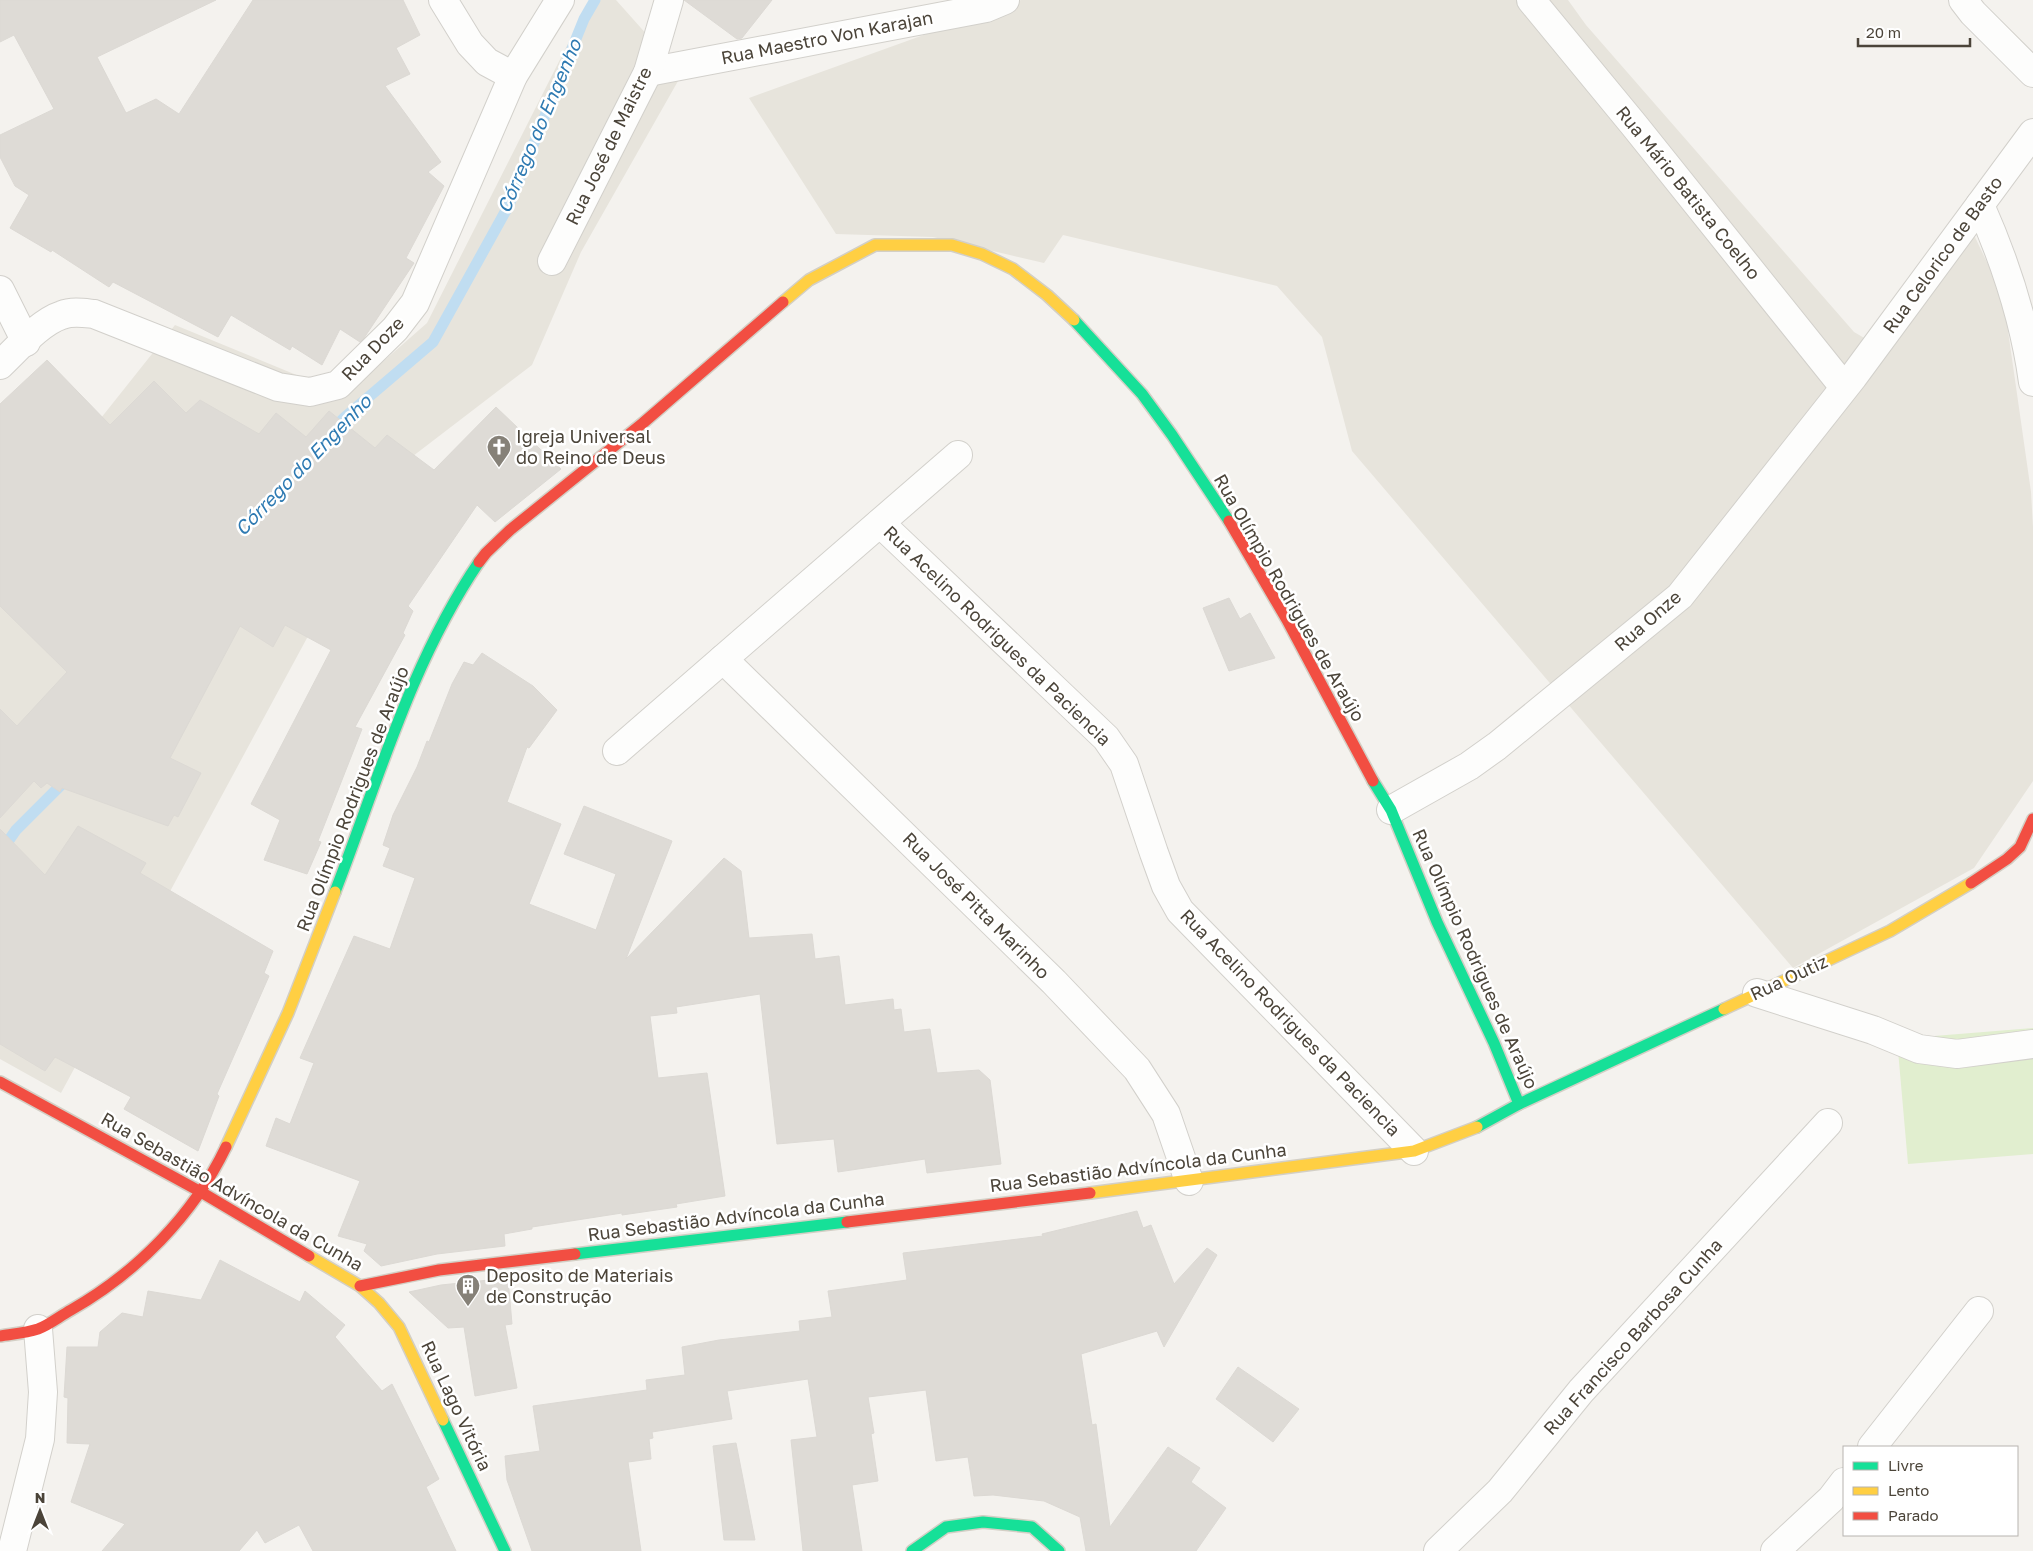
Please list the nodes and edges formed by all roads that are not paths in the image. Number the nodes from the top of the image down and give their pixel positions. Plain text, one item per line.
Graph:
1 (443, 0) edge
2 (560, 0) edge
3 (669, 0) edge
4 (1005, 0) edge
5 (1531, 0) edge
6 (1963, 0) edge
7 (648, 72) junction
8 (2033, 73) edge
9 (513, 76) junction
10 (2033, 133) edge
11 (1980, 205) junction
12 (552, 261) dead end
13 (0, 290) edge
14 (26, 342) junction
15 (0, 365) edge
16 (1848, 382) junction
17 (2033, 382) edge
18 (958, 455) dead end
19 (880, 523) junction
20 (723, 659) junction
21 (617, 751) dead end
22 (1391, 810) junction
23 (2033, 819) edge
24 (1758, 993) junction
25 (2033, 1044) edge
26 (0, 1082) edge
27 (1519, 1104) junction
28 (1828, 1123) dead end
29 (1414, 1151) junction
30 (1190, 1181) junction
31 (201, 1192) junction
32 (360, 1286) junction
33 (1979, 1311) dead end
34 (38, 1329) junction
35 (0, 1336) edge
36 (1873, 1446) edge
37 (1843, 1483) edge
38 (12, 1551) edge
39 (505, 1551) edge
40 (912, 1551) edge
41 (1059, 1551) edge
42 (1438, 1551) edge
43 (1775, 1551) edge

1 - 9 street
2 - 9 street, Rua Doze
3 - 7 street, Rua José de Maistre
4 - 7 street, Rua Maestro Von Karajan
5 - 16 street, Rua Mário Batista Coelho
6 - 8 street
7 - 12 street, Rua José de Maistre
9 - 14 street, Rua Doze
10 - 11 street, Rua Celorico de Basto
11 - 16 street, Rua Celorico de Basto
11 - 17 street
13 - 14 street
14 - 15 street, Rua Doze
16 - 22 street, Rua Onze
18 - 19 street, Rua Acelino Rodrigues da Paciencia
19 - 20 street, Rua Acelino Rodrigues da Paciencia
19 - 29 street, Rua Acelino Rodrigues da Paciencia
20 - 21 street, Rua Acelino Rodrigues da Paciencia
20 - 30 street, Rua José Pitta Marinho
22 - 27 street, Rua Olímpio Rodrigues de Araújo
22 - 31 street, Rua Olímpio Rodrigues de Araújo
23 - 24 street, Rua Outiz
24 - 25 street
24 - 27 street, Rua Outiz
26 - 31 street, Rua Sebastião Advíncola da Cunha
27 - 29 street, Rua Sebastião Advíncola da Cunha
28 - 42 street, Rua Francisco Barbosa Cunha
29 - 30 street, Rua Sebastião Advíncola da Cunha
30 - 32 street, Rua Sebastião Advíncola da Cunha
31 - 32 street, Rua Sebastião Advíncola da Cunha
31 - 34 street, Rua Olímpio Rodrigues de Araújo
32 - 39 street, Rua Lago Vitória
33 - 36 street
34 - 35 street, Rua Olímpio Rodrigues de Araújo
34 - 38 street
37 - 43 street
40 - 41 street

